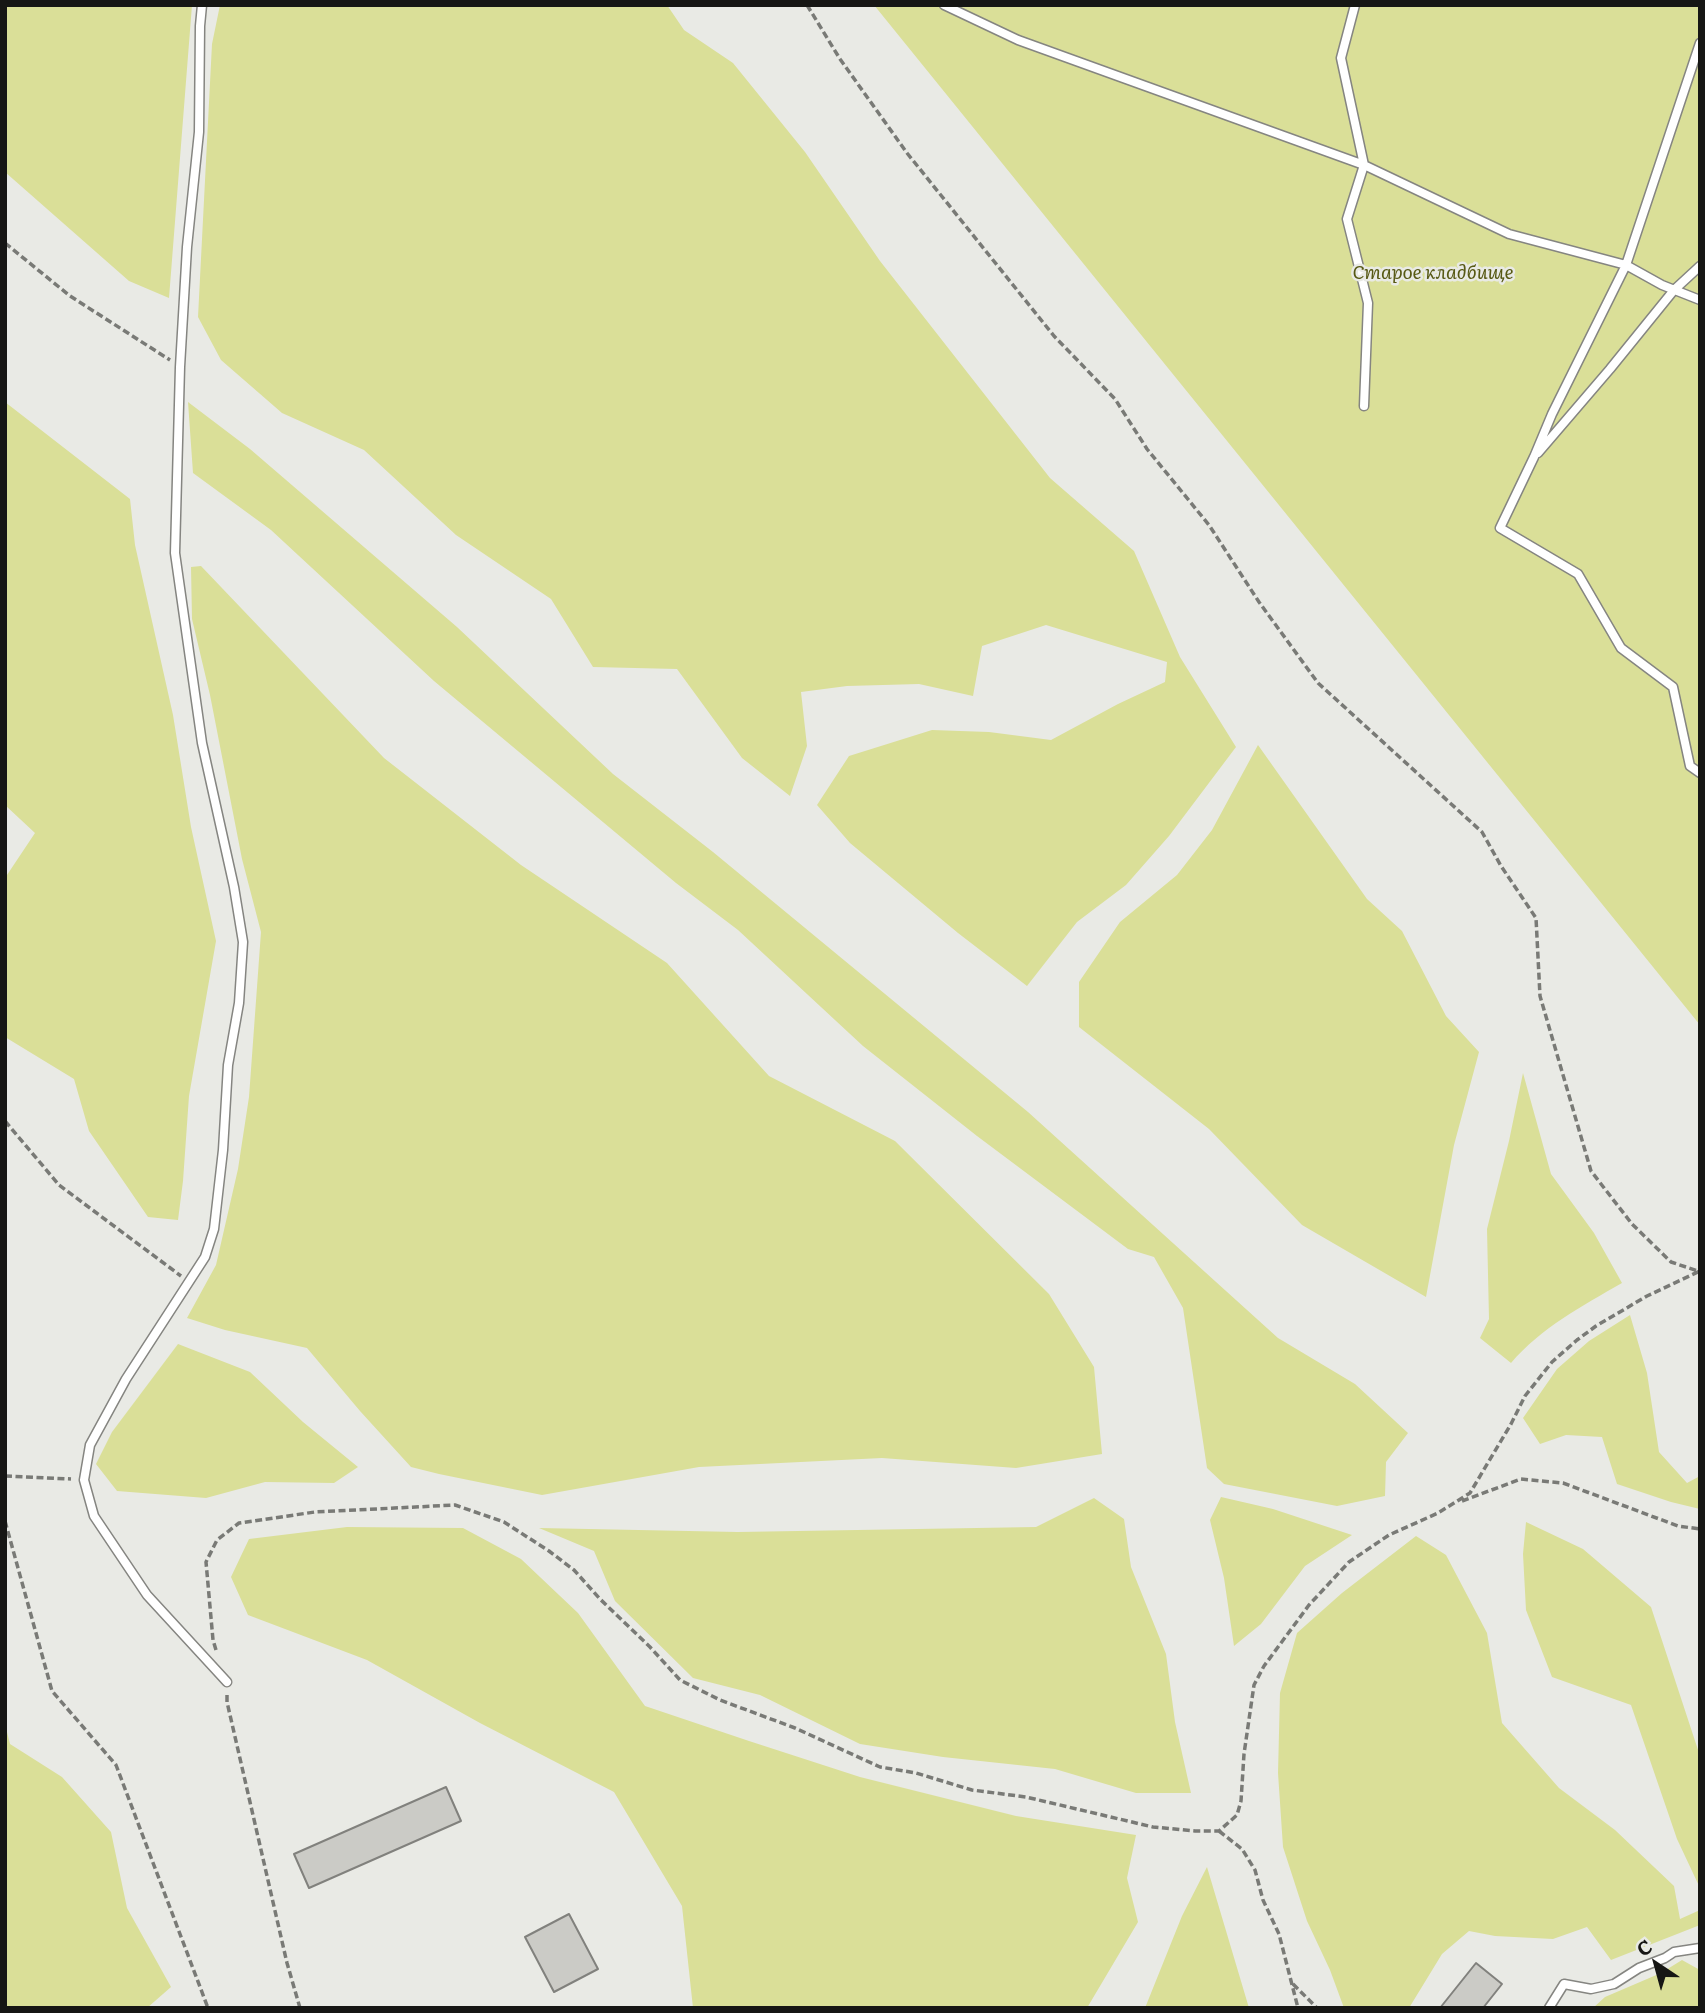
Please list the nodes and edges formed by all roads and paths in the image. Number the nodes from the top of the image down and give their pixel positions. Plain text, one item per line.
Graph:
1 (202, 5) edge
2 (807, 5) edge
3 (943, 5) edge
4 (1355, 5) edge
5 (1700, 43) edge
6 (1364, 164) junction
7 (5, 243) edge
8 (1626, 265) junction
9 (1700, 266) edge
10 (1674, 290) junction
11 (1700, 300) edge
12 (180, 367) junction
13 (1364, 406) dead end
14 (1534, 457) junction
15 (1700, 773) edge
16 (5, 1121) edge
17 (1700, 1271) edge
18 (189, 1282) junction
19 (5, 1476) edge
20 (83, 1480) junction
21 (1455, 1503) junction
22 (5, 1521) edge
23 (1700, 1529) edge
24 (216, 1651) dead end
25 (227, 1682) joint
26 (1219, 1831) junction
27 (1700, 1948) edge
28 (1292, 1982) junction
29 (208, 2008) edge
30 (300, 2008) edge
31 (1298, 2008) edge
32 (1317, 2008) edge
33 (1549, 2008) edge

1 - 12 lane
2 - 17 path
3 - 6 lane
4 - 6 lane
5 - 8 lane
6 - 8 lane
6 - 13 lane
7 - 12 path
8 - 10 lane
8 - 14 lane
9 - 10 lane
10 - 11 lane
10 - 14 lane
12 - 18 lane
14 - 15 lane
16 - 18 path
17 - 21 path
18 - 20 lane
19 - 20 path
20 - 25 lane
21 - 23 path
21 - 26 path
22 - 29 path
24 - 26 path
25 - 30 path
26 - 28 path
27 - 33 lane
28 - 31 path
28 - 32 path

